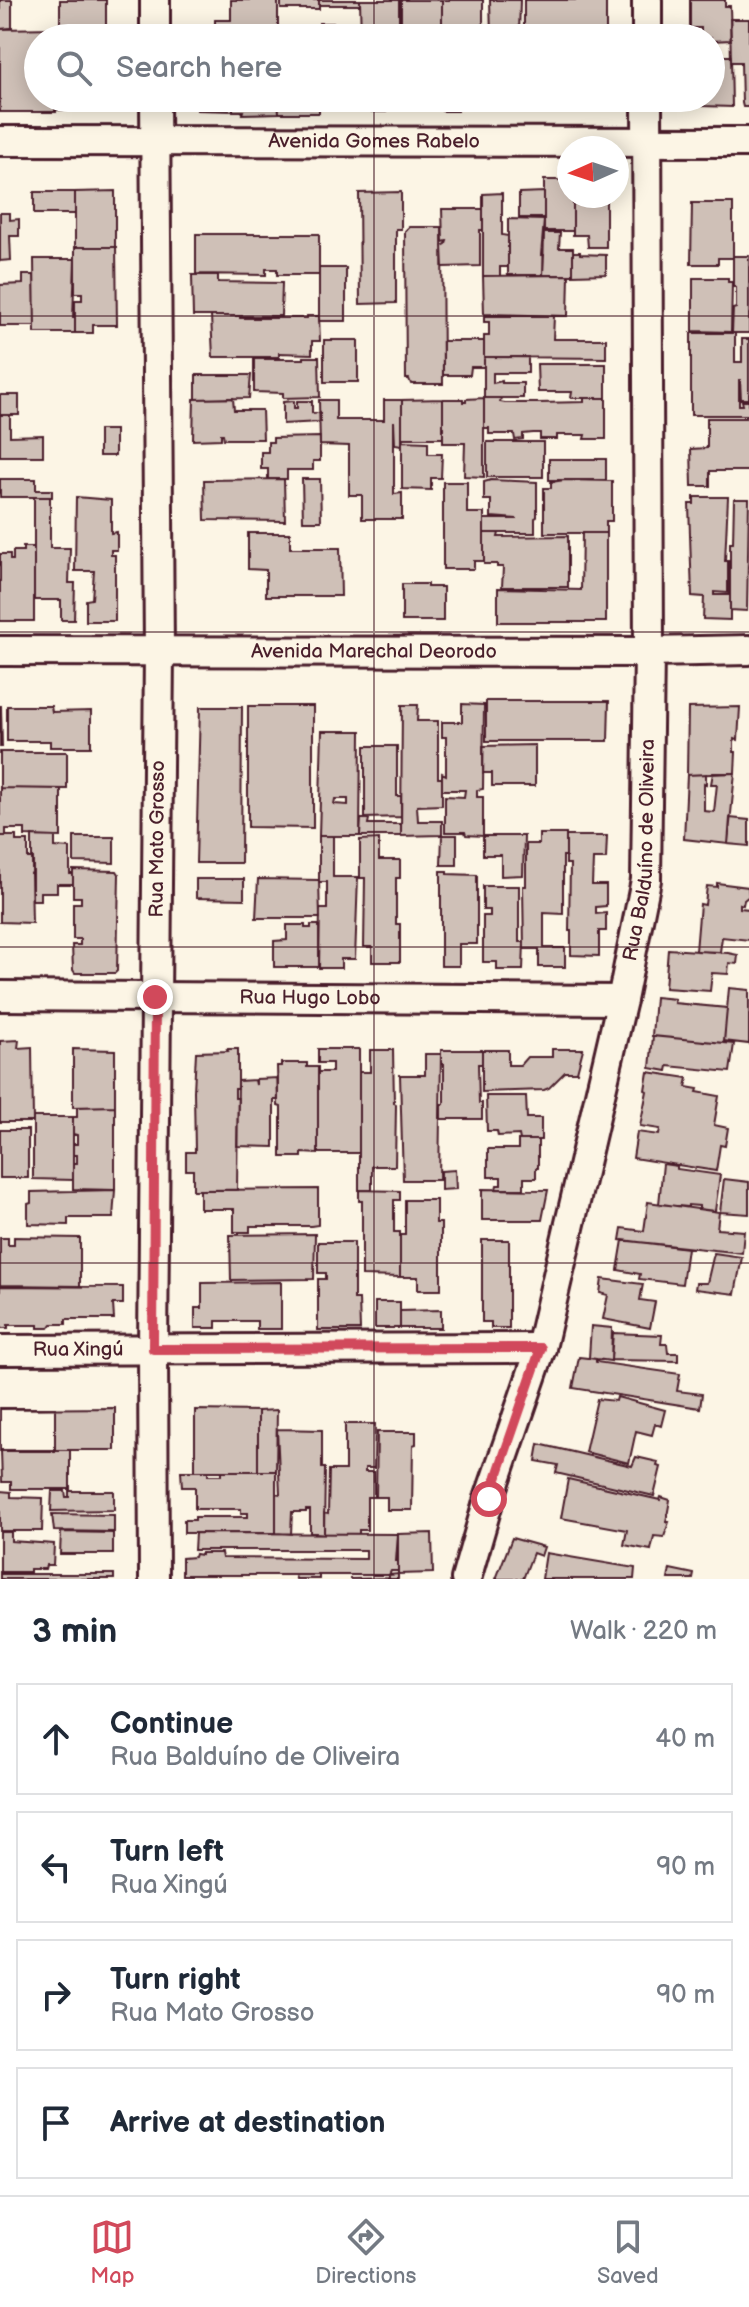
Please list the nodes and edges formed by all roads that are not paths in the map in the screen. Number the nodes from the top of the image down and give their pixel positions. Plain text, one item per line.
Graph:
1 (155, 0) edge
2 (647, 0) edge
3 (155, 24) edge
4 (647, 24) edge
5 (155, 112) edge
6 (647, 112) edge
7 (0, 141) edge
8 (647, 141) junction
9 (155, 142) junction
10 (749, 142) edge
11 (749, 650) edge
12 (0, 651) edge
13 (159, 651) junction
14 (649, 652) junction
15 (0, 996) edge
16 (155, 997) junction
17 (622, 1000) junction
18 (541, 1348) junction
19 (153, 1349) junction
20 (0, 1350) edge
21 (154, 1579) edge
22 (466, 1579) edge

1 - 3 street
2 - 4 street
5 - 9 street, Rua Mato Grosso
6 - 8 street, Rua Balduíno de Oliveira
7 - 9 street, Avenida Gomes Rabelo
8 - 9 street, Avenida Gomes Rabelo
8 - 10 street, Avenida Gomes Rabelo
8 - 14 street, Rua Balduíno de Oliveira
9 - 13 street, Rua Mato Grosso
11 - 14 street, Avenida Marechal Deorodo
12 - 13 street, Avenida Marechal Deorodo
13 - 14 street, Avenida Marechal Deorodo
13 - 16 street, Rua Mato Grosso
14 - 17 street, Rua Balduíno de Oliveira
15 - 16 street, Rua Hugo Lobo
16 - 17 street, Rua Hugo Lobo
16 - 19 street, Rua Mato Grosso
17 - 18 street, Rua Balduíno de Oliveira
18 - 19 street, Rua Xingú
18 - 22 street, Rua Balduíno de Oliveira
19 - 20 street, Rua Xingú
19 - 21 street, Rua Mato Grosso

